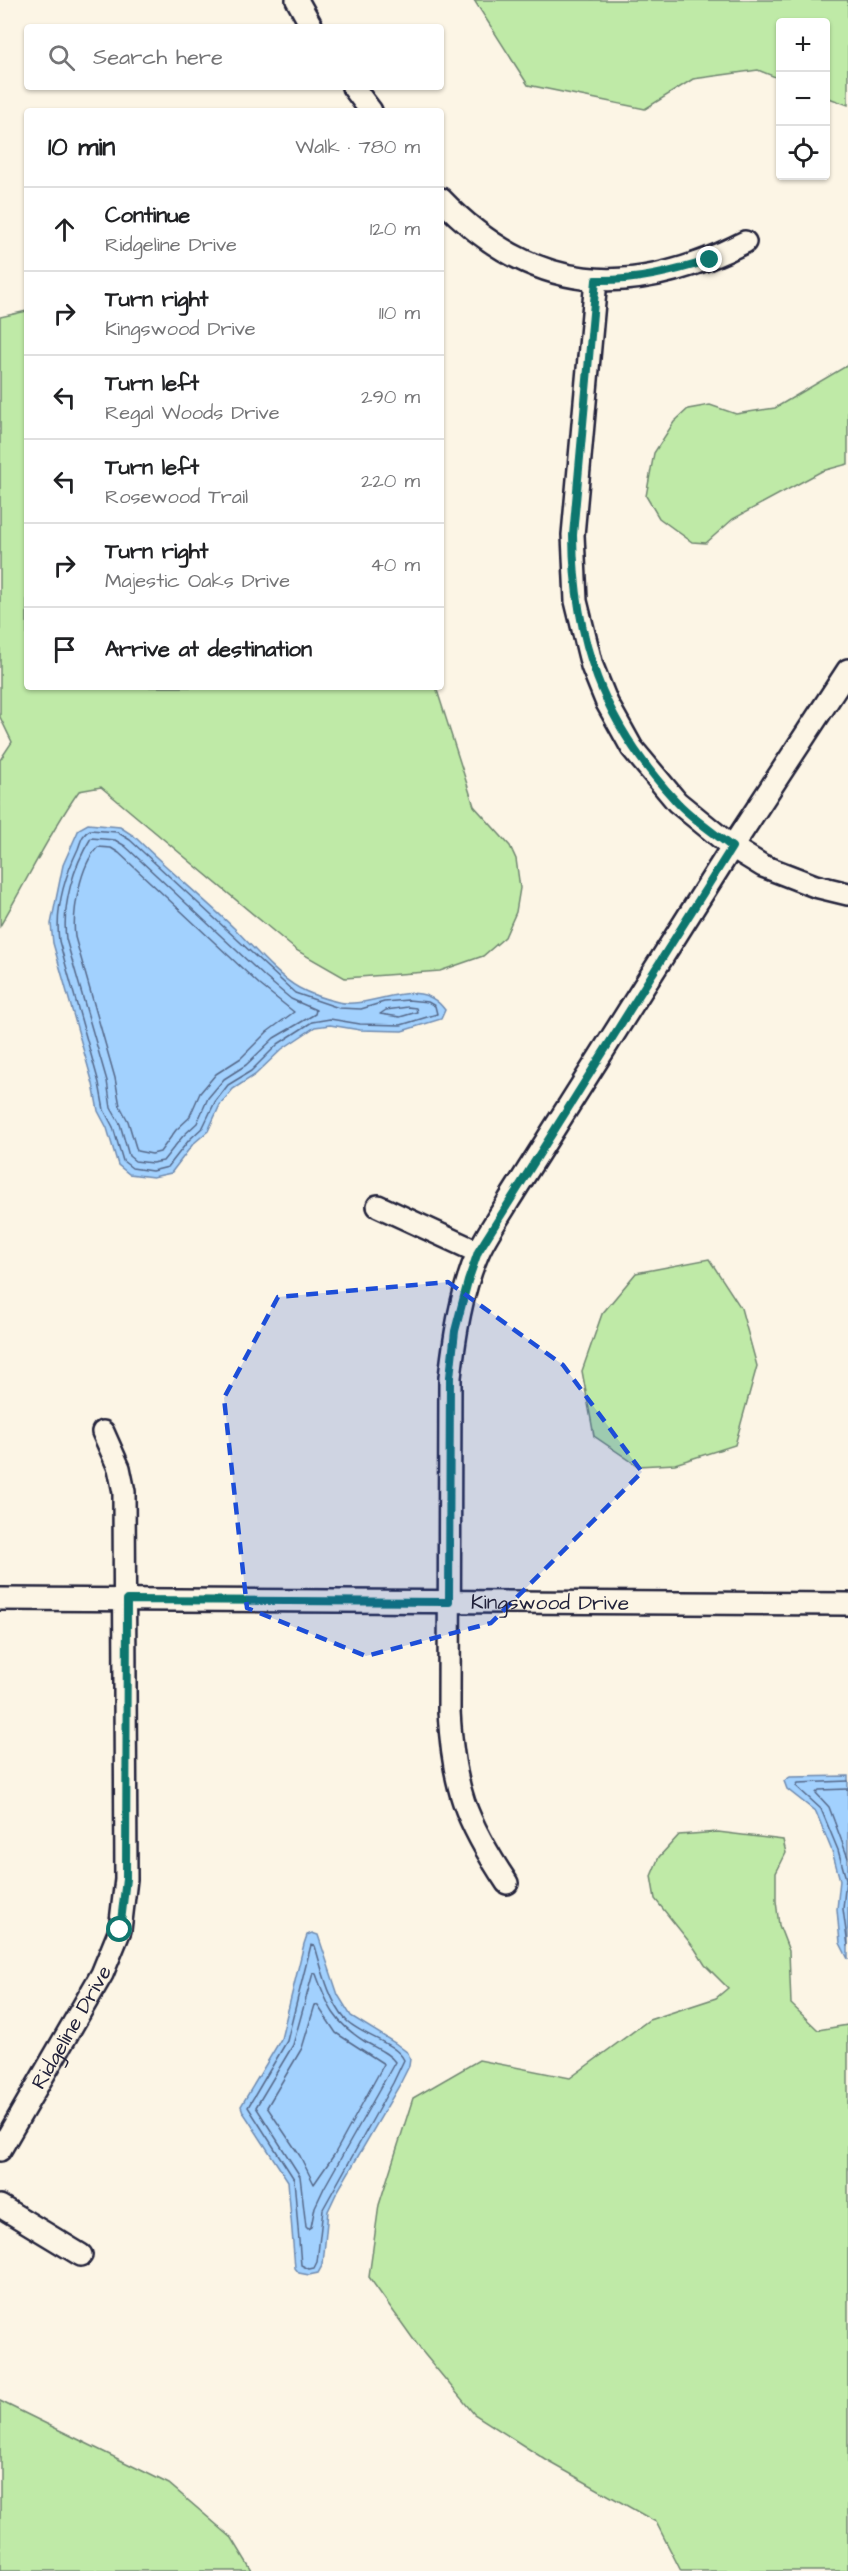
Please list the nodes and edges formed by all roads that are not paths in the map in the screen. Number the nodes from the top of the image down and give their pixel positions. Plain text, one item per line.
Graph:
1 (297, 0) edge
2 (310, 24) edge
3 (355, 90) edge
4 (369, 108) edge
5 (444, 202) edge
6 (746, 242) dead end
7 (596, 280) junction
8 (848, 670) edge
9 (732, 847) junction
10 (848, 894) edge
11 (378, 1206) dead end
12 (478, 1252) junction
13 (104, 1432) dead end
14 (0, 1599) edge
15 (127, 1600) junction
16 (449, 1602) junction
17 (848, 1604) edge
18 (507, 1883) dead end
19 (0, 2150) edge
20 (0, 2206) edge
21 (81, 2255) dead end

1 - 2 street
3 - 4 street
5 - 7 street
6 - 7 street
7 - 9 street
8 - 9 street
9 - 10 street
9 - 12 street
11 - 12 street
12 - 16 street
13 - 15 street, Ridgeline Drive
14 - 15 street, Kingswood Drive
15 - 16 street, Kingswood Drive
15 - 19 street, Ridgeline Drive
16 - 17 street, Kingswood Drive
16 - 18 street
20 - 21 street

